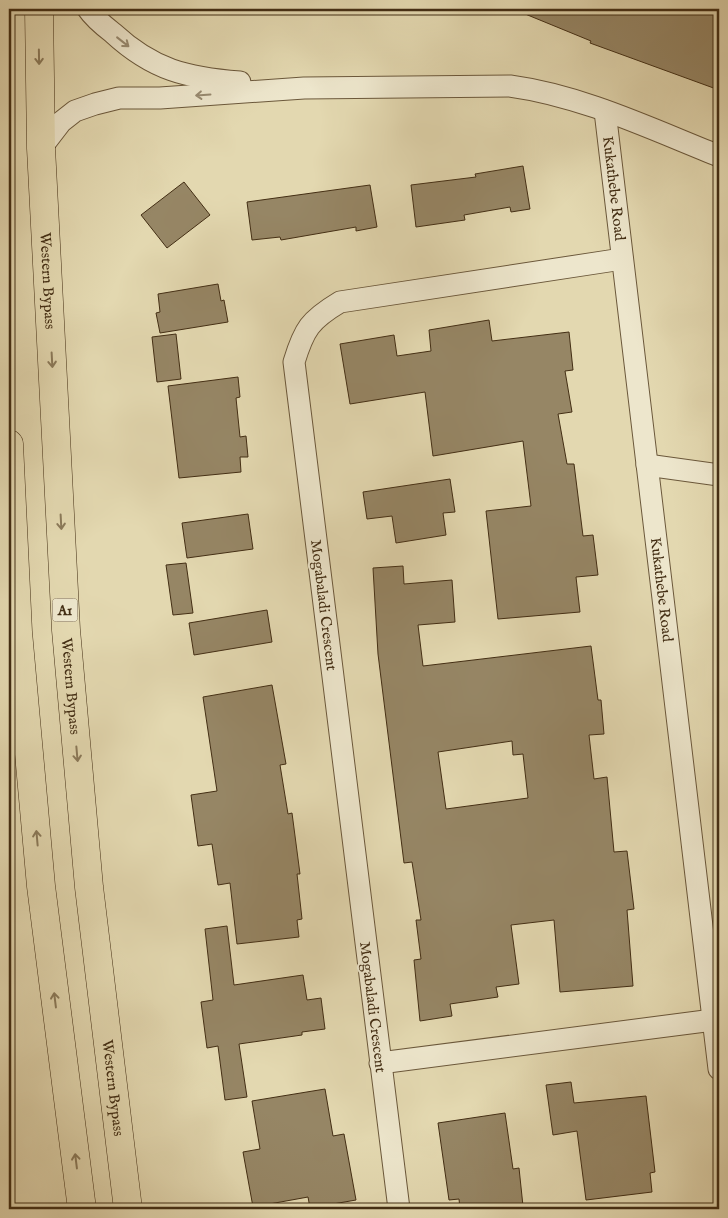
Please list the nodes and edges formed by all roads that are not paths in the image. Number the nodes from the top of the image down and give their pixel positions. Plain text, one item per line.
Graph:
1 (39, 9) edge
2 (88, 9) edge
3 (304, 88) junction
4 (605, 111) junction
5 (41, 148) junction
6 (719, 156) edge
7 (622, 259) junction
8 (9, 444) edge
9 (647, 465) junction
10 (719, 475) edge
11 (713, 1020) junction
12 (380, 1063) junction
13 (719, 1069) edge
14 (82, 1209) edge
15 (128, 1209) edge
16 (399, 1209) edge

1 -> 5 highway, Western Bypass / A1
2 -> 3 street
3 - 4 street
3 -> 5 street
4 - 6 street
4 - 7 street, Kukathebe Road
5 -> 15 highway, Western Bypass / A1
7 - 9 street, Kukathebe Road
7 - 12 street, Mogabaladi Crescent
14 -> 8 highway
9 - 10 street
9 - 11 street, Kukathebe Road
11 - 12 street
11 - 13 street, Kukathebe Road
12 - 16 street, Mogabaladi Crescent

